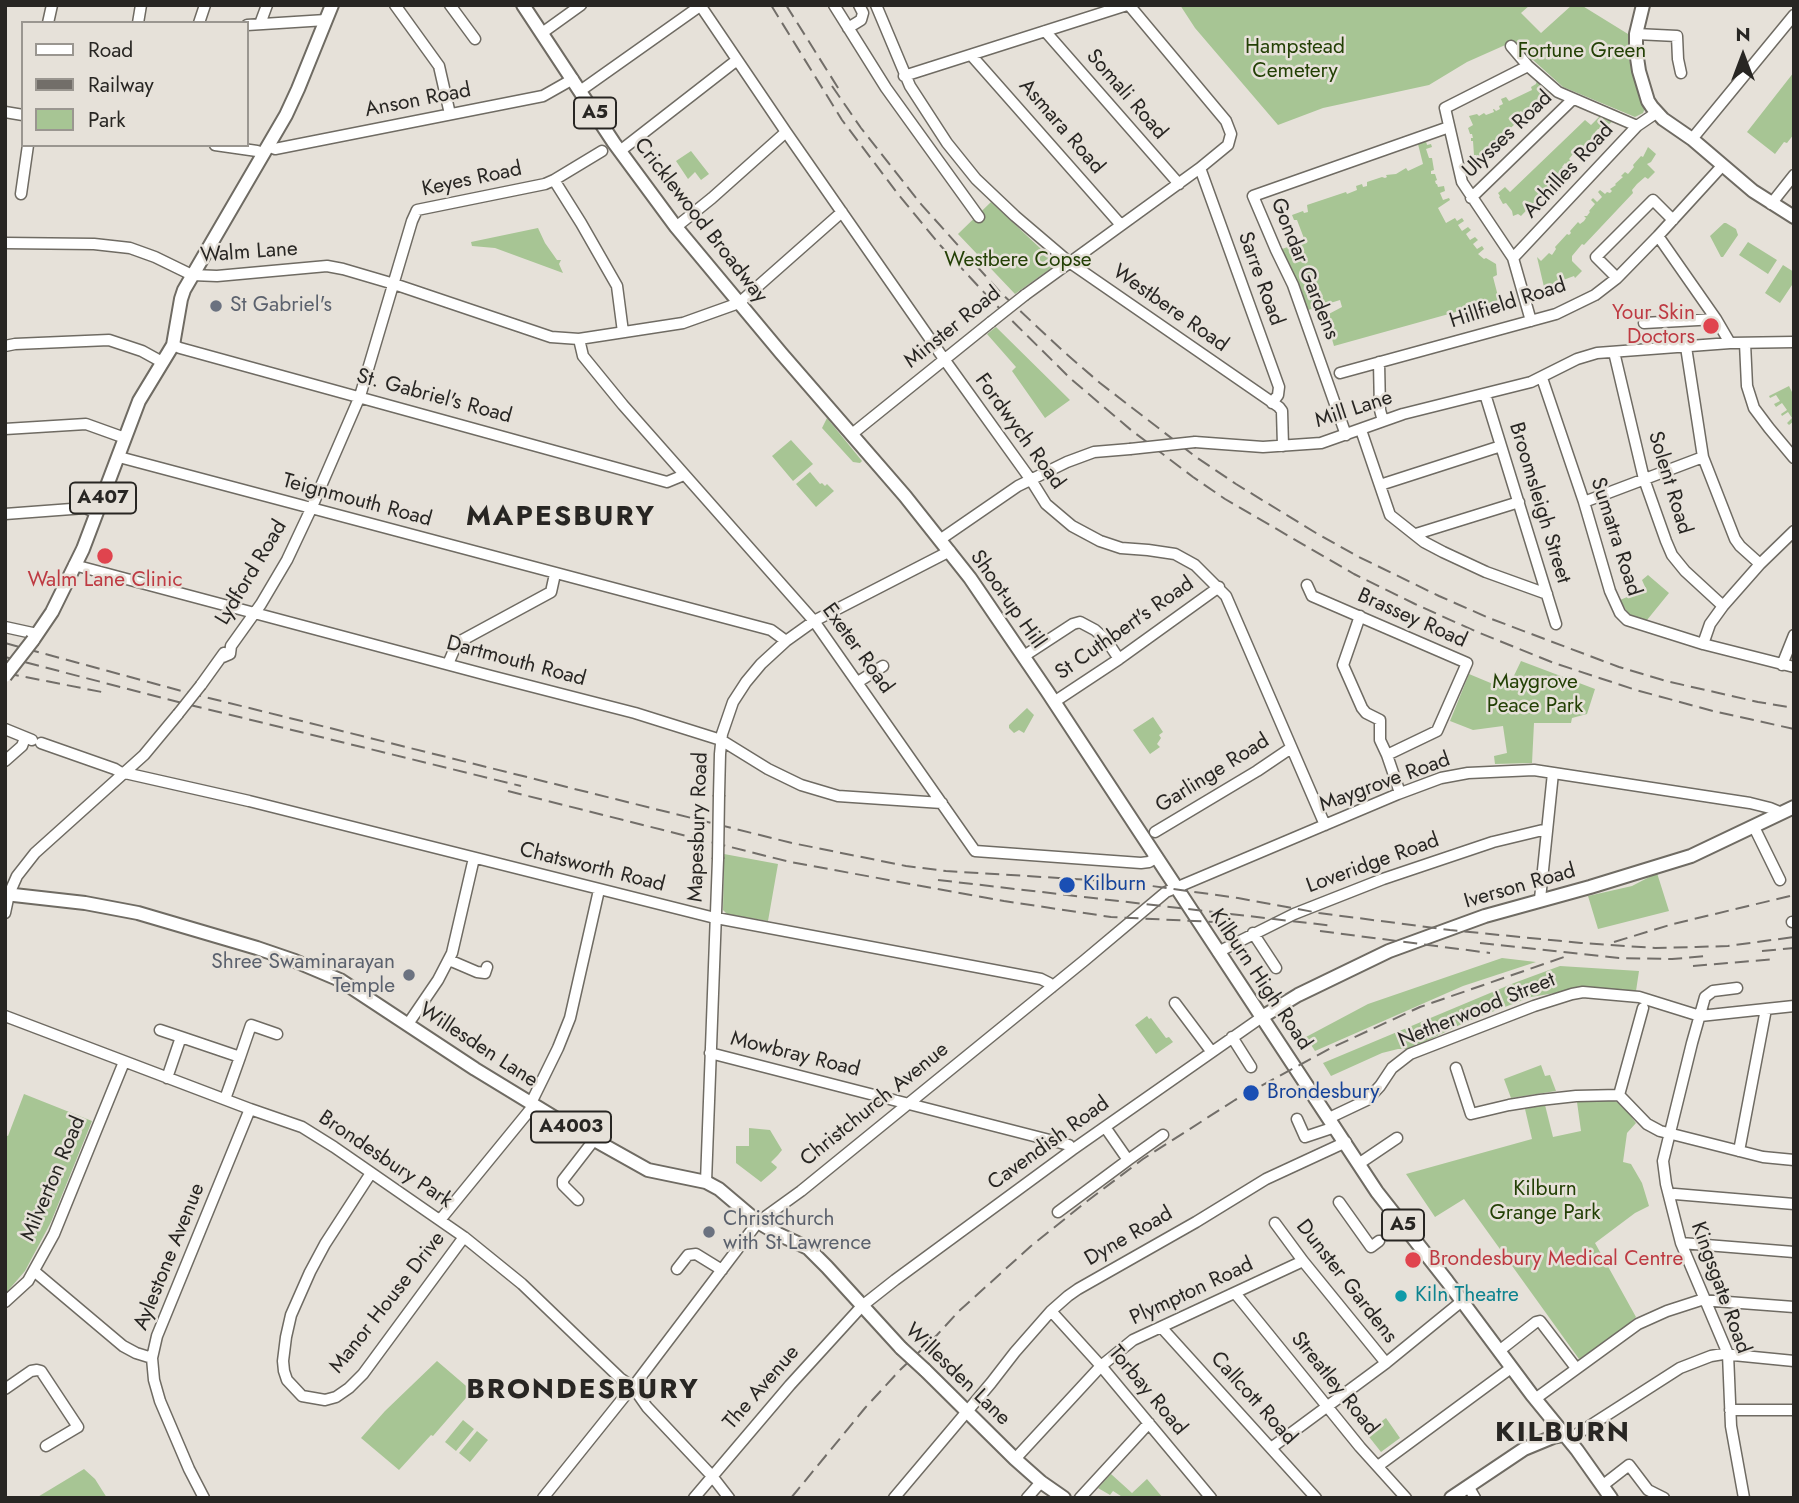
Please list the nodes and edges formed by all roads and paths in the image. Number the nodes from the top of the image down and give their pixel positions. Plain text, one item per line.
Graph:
1 (267, 5) edge
2 (332, 5) edge
3 (395, 5) edge
4 (450, 5) edge
5 (523, 5) edge
6 (581, 5) edge
7 (700, 5) edge
8 (834, 5) edge
9 (859, 5) edge
10 (876, 5) edge
11 (1128, 5) edge
12 (1643, 5) edge
13 (1794, 15) edge
14 (326, 20) junction
15 (260, 24) junction
16 (248, 25) edge
17 (848, 27) junction
18 (1045, 31) junction
19 (542, 33) junction
20 (1636, 34) junction
21 (475, 39) dead end
22 (1511, 46) dead end
23 (971, 55) junction
24 (737, 60) junction
25 (1528, 66) junction
26 (1681, 73) dead end
27 (904, 76) junction
28 (577, 85) junction
29 (1573, 99) junction
30 (1656, 113) junction
31 (450, 114) junction
32 (1637, 126) junction
33 (1449, 127) junction
34 (937, 128) junction
35 (786, 132) junction
36 (922, 138) junction
37 (1692, 139) junction
38 (28, 147) edge
39 (229, 147) edge
40 (265, 150) junction
41 (602, 151) dead end
42 (620, 151) junction
43 (1722, 166) junction
44 (1200, 168) junction
45 (1794, 175) edge
46 (554, 180) junction
47 (1179, 184) junction
48 (21, 194) dead end
49 (1471, 198) junction
50 (1771, 204) junction
51 (842, 212) junction
52 (978, 217) dead end
53 (1794, 217) edge
54 (1673, 220) junction
55 (1121, 225) junction
56 (676, 227) junction
57 (1658, 236) junction
58 (5, 243) edge
59 (1513, 258) junction
60 (1069, 262) junction
61 (192, 275) junction
62 (1617, 278) junction
63 (394, 284) junction
64 (739, 303) junction
65 (1716, 319) junction
66 (1531, 321) junction
67 (1644, 323) dead end
68 (623, 332) junction
69 (579, 339) junction
70 (1794, 342) edge
71 (1730, 343) junction
72 (1745, 343) junction
73 (173, 345) junction
74 (5, 346) edge
75 (1686, 347) junction
76 (1614, 352) junction
77 (781, 353) joint
78 (944, 359) junction
79 (162, 362) junction
80 (1379, 362) junction
81 (1339, 373) dead end
82 (1542, 378) junction
83 (1485, 394) junction
84 (360, 396) junction
85 (1272, 402) junction
86 (1383, 421) junction
87 (5, 429) edge
88 (1361, 429) junction
89 (852, 435) junction
90 (1346, 435) junction
91 (125, 438) junction
92 (1283, 446) junction
93 (1501, 446) junction
94 (119, 457) junction
95 (1703, 457) junction
96 (1794, 458) edge
97 (684, 475) junction
98 (1644, 479) junction
99 (1031, 480) junction
100 (1380, 485) junction
101 (1518, 502) junction
102 (1584, 502) junction
103 (311, 509) junction
104 (97, 513) junction
105 (5, 514) edge
106 (1794, 531) edge
107 (1416, 534) junction
108 (941, 539) junction
109 (950, 551) junction
110 (1760, 564) junction
111 (74, 565) junction
112 (555, 574) junction
113 (1307, 584) dead end
114 (1219, 587) junction
115 (1548, 594) junction
116 (1723, 606) junction
117 (254, 614) junction
118 (1360, 616) junction
119 (814, 621) junction
120 (1556, 624) dead end
121 (5, 627) edge
122 (1794, 635) edge
123 (35, 637) junction
124 (786, 641) junction
125 (1703, 644) junction
126 (1024, 656) junction
127 (1119, 659) junction
128 (448, 664) junction
129 (1782, 664) junction
130 (883, 666) dead end
131 (1794, 667) edge
132 (5, 676) edge
133 (858, 682) junction
134 (1054, 702) junction
135 (5, 729) edge
136 (721, 740) junction
137 (33, 741) junction
138 (1291, 748) junction
139 (1387, 755) junction
140 (5, 761) edge
141 (1553, 772) junction
142 (124, 773) junction
143 (1400, 793) junction
144 (942, 803) junction
145 (1794, 807) edge
146 (1782, 813) junction
147 (1325, 825) junction
148 (1754, 827) junction
149 (1547, 829) junction
150 (1155, 832) dead end
151 (1157, 857) junction
152 (474, 858) junction
153 (1780, 880) dead end
154 (1177, 888) junction
155 (599, 890) junction
156 (7, 894) edge
157 (1541, 899) junction
158 (5, 913) edge
159 (716, 918) junction
160 (1253, 933) junction
161 (1218, 952) junction
162 (449, 960) junction
163 (487, 967) dead end
164 (1276, 968) dead end
165 (1052, 987) junction
166 (1737, 988) dead end
167 (1175, 1003) dead end
168 (1794, 1006) edge
169 (1643, 1008) dead end
170 (1766, 1009) junction
171 (5, 1016) edge
172 (1700, 1016) junction
173 (1262, 1017) junction
174 (408, 1024) junction
175 (160, 1030) dead end
176 (277, 1034) dead end
177 (181, 1037) junction
178 (1232, 1037) junction
179 (1211, 1051) junction
180 (710, 1054) junction
181 (240, 1057) junction
182 (124, 1062) junction
183 (1251, 1067) dead end
184 (1456, 1068) dead end
185 (167, 1078) junction
186 (1619, 1095) junction
187 (225, 1099) junction
188 (533, 1104) junction
189 (908, 1104) junction
190 (250, 1109) junction
191 (1297, 1119) dead end
192 (1332, 1122) junction
193 (1105, 1127) junction
194 (1163, 1135) dead end
195 (1669, 1135) junction
196 (1397, 1138) dead end
197 (594, 1140) junction
198 (1346, 1142) junction
199 (1072, 1150) junction
200 (1739, 1151) junction
201 (1128, 1160) junction
202 (1794, 1160) edge
203 (1360, 1163) junction
204 (371, 1173) junction
205 (706, 1182) junction
206 (1668, 1195) junction
207 (578, 1200) dead end
208 (1339, 1202) dead end
209 (1794, 1204) edge
210 (1058, 1212) dead end
211 (440, 1220) junction
212 (758, 1222) junction
213 (1275, 1223) dead end
214 (464, 1237) junction
215 (1379, 1241) dead end
216 (1681, 1243) junction
217 (1794, 1252) edge
218 (1303, 1261) junction
219 (677, 1269) dead end
220 (722, 1269) junction
221 (34, 1271) junction
222 (1235, 1293) junction
223 (1705, 1300) junction
224 (1462, 1301) junction
225 (5, 1302) edge
226 (862, 1306) junction
227 (1794, 1307) edge
228 (1051, 1311) junction
229 (1161, 1327) junction
230 (1499, 1352) junction
231 (1728, 1354) junction
232 (152, 1358) junction
233 (1794, 1361) edge
234 (1387, 1363) junction
235 (1101, 1366) junction
236 (1511, 1368) junction
237 (1576, 1368) junction
238 (5, 1389) edge
239 (631, 1389) junction
240 (1535, 1399) junction
241 (1327, 1408) junction
242 (1730, 1410) junction
243 (1794, 1410) edge
244 (967, 1411) junction
245 (1149, 1423) junction
246 (1564, 1435) junction
247 (46, 1446) dead end
248 (1270, 1448) junction
249 (1015, 1459) junction
250 (1378, 1466) junction
251 (712, 1476) junction
252 (1041, 1482) junction
253 (1602, 1486) junction
254 (1472, 1492) edge
255 (204, 1498) edge
256 (543, 1498) edge
257 (694, 1498) edge
258 (729, 1498) edge
259 (894, 1498) edge
260 (1027, 1498) edge
261 (1064, 1498) edge
262 (1080, 1498) edge
263 (1211, 1498) edge
264 (1316, 1498) edge
265 (1406, 1498) edge
266 (1451, 1498) edge
267 (1611, 1498) edge
268 (1664, 1498) edge
269 (1744, 1498) edge

1 - 15 street
2 - 14 main road, A407
3 - 31 street
4 - 21 street
5 - 19 main road, Cricklewood Broadway / A5
6 - 19 street
7 - 24 street, Fordwych Road
7 - 28 street, Anson Road
8 - 17 street
9 - 17 street
10 - 27 street, Westbere Road
11 - 18 street
11 - 44 street, Minster Road
12 - 20 main road
13 - 37 street
14 - 15 street
14 - 40 main road, A407
15 - 16 street
17 - 36 street
18 - 23 street
18 - 47 street, Somali Road
19 - 28 main road, Cricklewood Broadway / A5
20 - 26 street
20 - 30 main road
22 - 25 street
23 - 27 street
23 - 55 street, Asmara Road
24 - 35 street, Fordwych Road
24 - 42 street
25 - 29 street
25 - 33 street
27 - 34 street, Westbere Road
28 - 31 street, Anson Road
28 - 42 main road, Cricklewood Broadway / A5
29 - 32 street
29 - 49 street, Ulysses Road
30 - 32 street, Achilles Road
30 - 37 main road
31 - 40 street, Anson Road
32 - 59 street, Achilles Road
33 - 49 street
33 - 90 street, Gondar Gardens
34 - 36 street
34 - 60 street, Westbere Road
35 - 51 street, Fordwych Road
35 - 56 street
36 - 52 street
37 - 43 main road
38 - 48 street
39 - 40 street, Anson Road
40 - 61 main road, A407
41 - 46 street, Keyes Road
42 - 56 main road, Cricklewood Broadway / A5
43 - 50 main road
43 - 54 street, Hillfield Road
44 - 47 street, Minster Road
44 - 85 street, Sarre Road
45 - 50 street
46 - 63 street, Keyes Road
46 - 68 street
47 - 55 street, Minster Road
49 - 59 street
50 - 53 main road
51 - 64 street
51 - 78 street, Fordwych Road
54 - 57 street, Hillfield Road
54 - 62 street
55 - 60 street, Minster Road
56 - 64 main road, Cricklewood Broadway / A5
57 - 62 street, Hillfield Road
57 - 65 street
58 - 61 street
59 - 66 street
60 - 78 street, Minster Road, bridge
60 - 85 street, Westbere Road
61 - 63 street, Walm Lane
61 - 73 main road, Walm Lane / A407
62 - 66 street, Hillfield Road
63 - 69 street, Walm Lane
63 - 84 street, Lydford Road
64 - 68 street, Walm Lane
64 - 77 main road, Cricklewood Broadway / A5
65 - 67 street
65 - 71 street
66 - 80 street, Hillfield Road
68 - 69 street, Walm Lane
69 - 97 street, Exeter Road
70 - 72 street, Mill Lane
71 - 72 street, Mill Lane
71 - 75 street, Mill Lane
72 - 96 street
73 - 79 main road, Walm Lane / A407
73 - 84 street, St. Gabriel's Road
74 - 79 street
75 - 76 street, Mill Lane
75 - 95 street
76 - 82 street, Mill Lane
76 - 98 street, Solent Road
77 - 89 main road, Shoot-up Hill / A5
78 - 89 street, Minster Road
78 - 99 street, Fordwych Road
79 - 91 main road, Walm Lane / A407
80 - 81 street, Hillfield Road
80 - 86 street
82 - 83 street, Mill Lane
82 - 102 street, Sumatra Road
83 - 86 street, Mill Lane
83 - 93 street, Broomsleigh Street
84 - 97 street, St. Gabriel's Road
84 - 103 street, Lydford Road
85 - 92 street
86 - 88 street, Mill Lane
87 - 91 street
88 - 90 street, Mill Lane
88 - 100 street
89 - 108 main road, Shoot-up Hill / A5
90 - 92 street, Mill Lane
91 - 94 main road, Walm Lane / A407
92 - 99 street, Mill Lane, bridge
93 - 100 street
93 - 101 street, Broomsleigh Street
94 - 103 street, Teignmouth Road
94 - 104 main road, Walm Lane / A407
95 - 98 street
95 - 110 street
97 - 119 street, Exeter Road
98 - 102 street
98 - 116 street, Solent Road
99 - 108 street, Mill Lane
99 - 114 street, Fordwych Road
100 - 107 street
101 - 107 street
101 - 115 street, Broomsleigh Street
102 - 125 street, Sumatra Road
103 - 112 street, Teignmouth Road
103 - 117 street, Lydford Road
104 - 105 street
104 - 111 main road, Walm Lane / A407
106 - 110 street
107 - 115 street
108 - 109 main road, Shoot-up Hill / A5
109 - 119 street, Mapesbury Road
109 - 126 main road, Shoot-up Hill / A5
110 - 116 street
111 - 117 street, Dartmouth Road
111 - 123 main road, Walm Lane / A407
112 - 124 street, Teignmouth Road
112 - 128 street
113 - 118 street, Brassey Road
114 - 127 street, St Cuthbert's Road
114 - 138 street, Fordwych Road
115 - 120 street, Broomsleigh Street
116 - 125 street
117 - 128 street, Dartmouth Road
117 - 142 street, Lydford Road, bridge
118 - 139 street
118 - 139 street, Brassey Road
119 - 124 street, Mapesbury Road
119 - 133 street, Exeter Road
121 - 123 street
122 - 129 street
123 - 132 main road, Walm Lane / A407, bridge
124 - 136 street, Mapesbury Road
125 - 129 street, Sumatra Road
126 - 127 street
126 - 134 main road, Shoot-up Hill / A5
127 - 134 street, St Cuthbert's Road
128 - 136 street, Dartmouth Road
129 - 131 street, Sumatra Road
130 - 133 street
133 - 144 street, Exeter Road
134 - 151 main road, Shoot-up Hill / A5
135 - 137 street, Chatsworth Road
136 - 144 street, Dartmouth Road
136 - 159 street, Mapesbury Road, bridge
137 - 140 street
137 - 142 street, Chatsworth Road
138 - 147 street, Fordwych Road
138 - 150 street, Garlinge Road
139 - 143 street
141 - 143 street, Maygrove Road
141 - 146 street, Maygrove Road
141 - 149 street
142 - 152 street, Chatsworth Road
142 - 156 street, Lydford Road
143 - 147 street, Maygrove Road
144 - 151 street, Exeter Road
145 - 146 main road, Iverson Road
146 - 148 main road, Iverson Road
147 - 154 street, Maygrove Road
148 - 153 street
148 - 157 main road, Iverson Road
149 - 157 street
149 - 160 street, Loveridge Road
151 - 154 main road, Shoot-up Hill / A5
152 - 155 street, Chatsworth Road
152 - 162 street
154 - 161 main road, Kilburn High Road / A5
154 - 165 street, Christchurch Avenue
155 - 159 street, Chatsworth Road
155 - 188 street
156 - 158 street, Lydford Road
156 - 174 main road, Willesden Lane / A4003
157 - 173 main road, Iverson Road
159 - 165 street, Chatsworth Road
159 - 180 street, Mapesbury Road
160 - 161 street, Loveridge Road
160 - 164 street
161 - 173 main road, Kilburn High Road / A5
162 - 163 street
162 - 174 street
165 - 189 street, Christchurch Avenue
166 - 172 street
167 - 179 street
168 - 170 street
169 - 186 street
170 - 172 street
170 - 200 street
171 - 182 street, Brondesbury Park
172 - 192 street, Netherwood Street
172 - 195 street, Kingsgate Road
173 - 178 street, Cavendish Road
173 - 192 main road, Kilburn High Road / A5
174 - 188 main road, Willesden Lane / A4003
175 - 177 street
176 - 181 street
177 - 181 street
177 - 185 street
178 - 179 street, Cavendish Road
178 - 183 street
179 - 193 street, Cavendish Road
180 - 189 street, Mowbray Road
180 - 205 street, Mapesbury Road
181 - 187 street
182 - 185 street, Brondesbury Park
182 - 221 street, Milverton Road
184 - 186 street
185 - 187 street, Brondesbury Park
186 - 195 street
187 - 190 street, Brondesbury Park
188 - 197 main road, Willesden Lane / A4003
188 - 211 street
189 - 199 street, Mowbray Road
189 - 212 street, Christchurch Avenue
190 - 204 street, Brondesbury Park
190 - 232 street, Aylestone Avenue
191 - 192 street, Netherwood Street
192 - 198 main road, Kilburn High Road / A5
193 - 199 street, Cavendish Road
193 - 201 street
194 - 201 street
195 - 200 street
195 - 206 street, Kingsgate Road
196 - 203 street
197 - 205 main road, Willesden Lane / A4003
197 - 207 street
198 - 203 main road, Kilburn High Road / A5
198 - 228 street, Dyne Road
199 - 226 street, Cavendish Road
200 - 202 street
201 - 210 street
203 - 224 main road, Kilburn High Road / A5
204 - 211 street, Brondesbury Park
204 - 214 street, Manor House Drive
205 - 212 main road, Willesden Lane / A4003
206 - 209 street
206 - 216 street, Kingsgate Road
208 - 215 street
211 - 214 street, Brondesbury Park
212 - 220 street, Christchurch Avenue
212 - 226 main road, Willesden Lane / A4003
213 - 218 street, Dunster Gardens
214 - 239 street, Brondesbury Park
216 - 217 street
216 - 223 street, Kingsgate Road
218 - 222 street, Plympton Road
218 - 234 street, Dunster Gardens
219 - 220 street
220 - 239 street, Christchurch Avenue
221 - 225 street, Milverton Road
221 - 232 street
222 - 229 street, Plympton Road
222 - 241 street, Streatley Road
223 - 227 street
223 - 231 street, Kingsgate Road
223 - 237 street
224 - 230 main road, Kilburn High Road / A5
224 - 234 street
226 - 244 main road, Willesden Lane / A4003, bridge
226 - 251 street, The Avenue
228 - 235 street, Torbay Road
228 - 244 street, Dyne Road
229 - 235 street, Plympton Road
229 - 248 street, Callcott Road
230 - 236 main road, Kilburn High Road / A5
230 - 237 street
231 - 233 street
231 - 242 street, Kingsgate Road
231 - 246 street
232 - 255 street, Aylestone Avenue
234 - 241 street
235 - 245 street, Torbay Road
235 - 249 street, Plympton Road
236 - 240 main road, Kilburn High Road / A5
236 - 250 street
237 - 240 street
238 - 247 street
239 - 251 street, Brondesbury Park
239 - 256 street, Christchurch Avenue
240 - 246 main road, Kilburn High Road / A5
241 - 248 street
241 - 250 street, Streatley Road
242 - 243 street
242 - 269 street, Kingsgate Road
244 - 249 main road, Willesden Lane / A4003
244 - 259 street, Dyne Road
245 - 262 street
245 - 263 street, Torbay Road
246 - 253 main road, Kilburn High Road / A5
246 - 254 main road
248 - 264 street, Callcott Road
249 - 252 main road, Willesden Lane / A4003
250 - 265 street, Streatley Road
251 - 257 street, The Avenue
251 - 258 street, Brondesbury Park
252 - 260 street
252 - 261 main road, Willesden Lane / A4003
253 - 267 main road, Kilburn High Road / A5
253 - 268 street
254 - 266 main road

